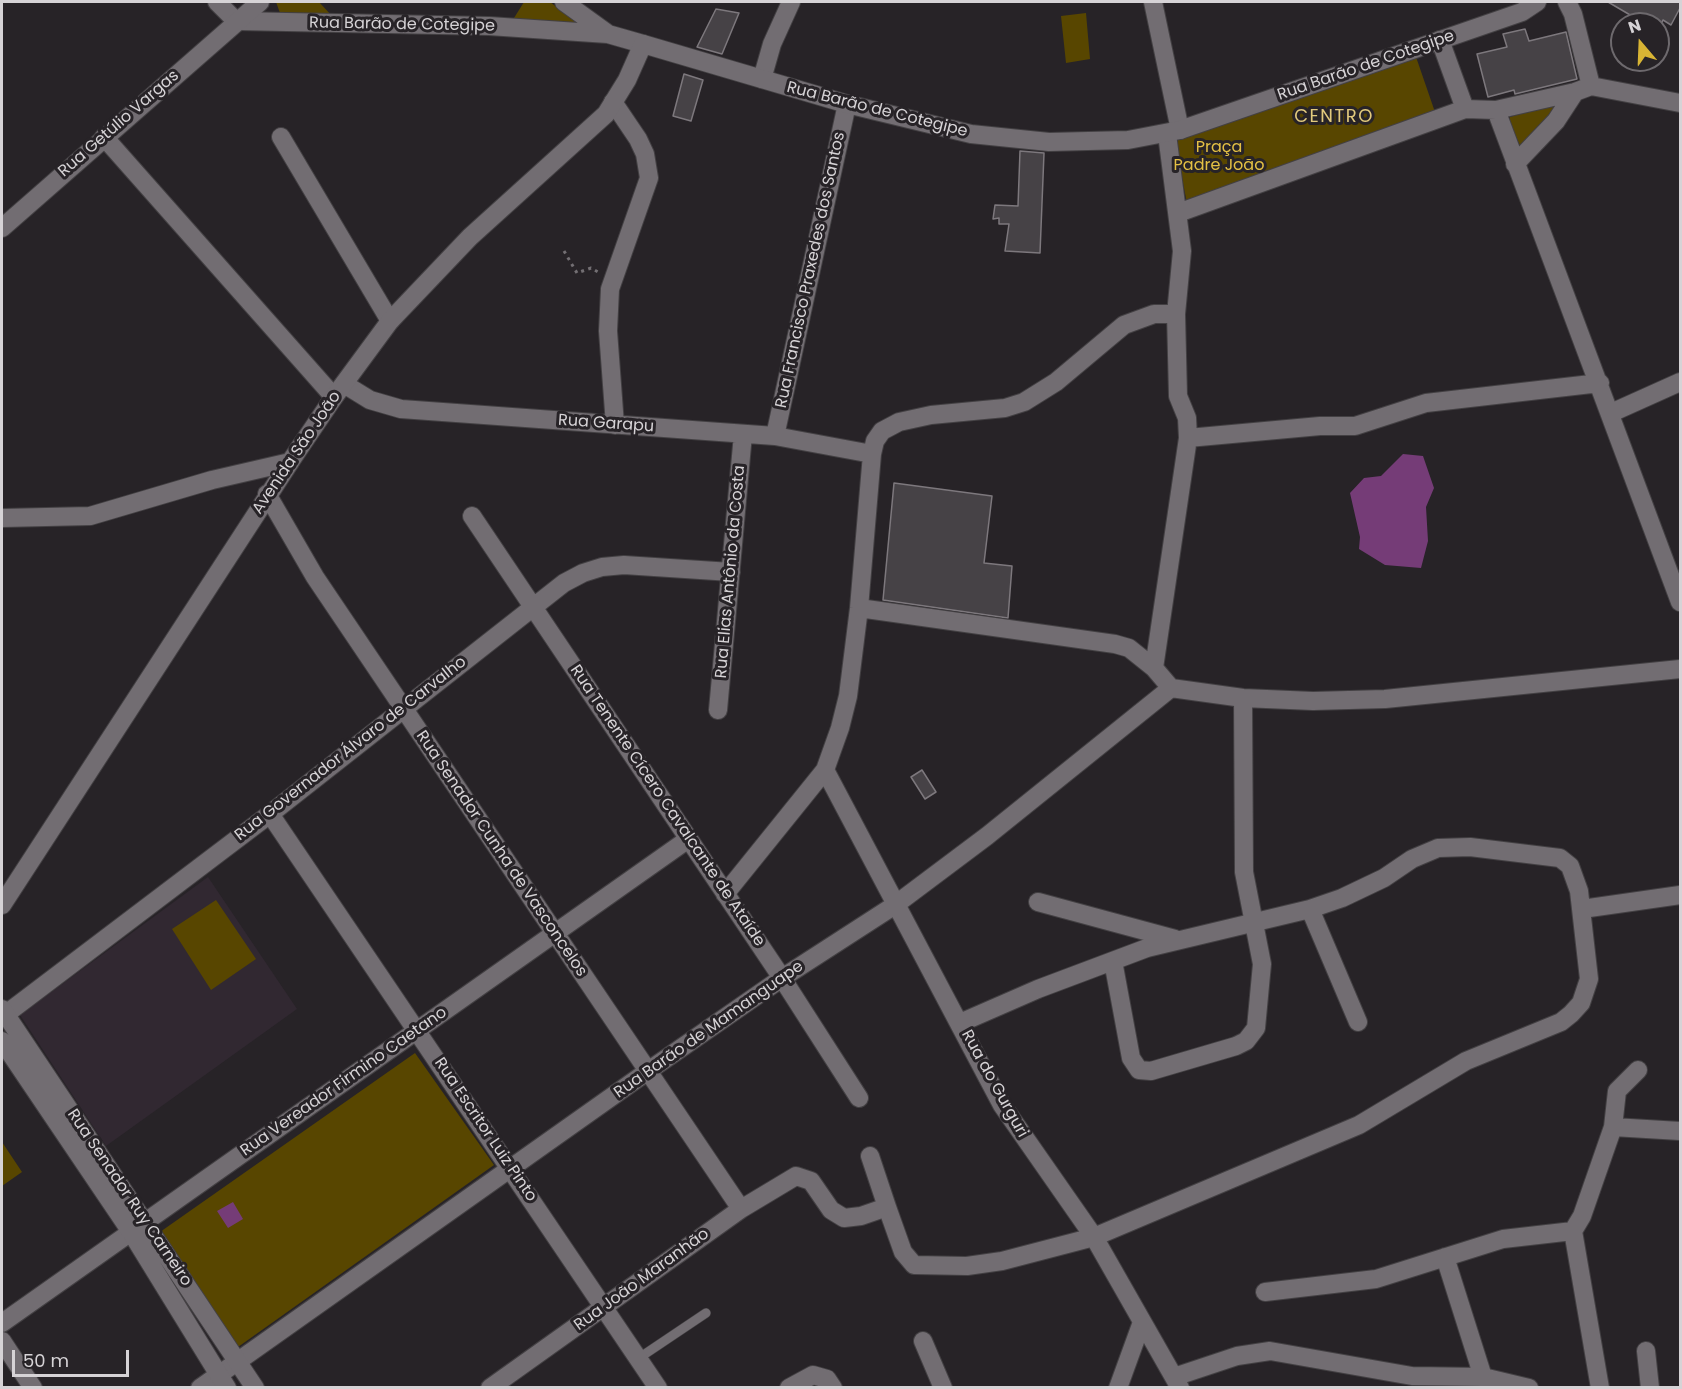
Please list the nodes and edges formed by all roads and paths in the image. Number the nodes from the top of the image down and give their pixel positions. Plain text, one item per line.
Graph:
1 (217, 2) edge
2 (260, 2) edge
3 (564, 2) edge
4 (791, 2) edge
5 (1153, 2) edge
6 (1537, 2) edge
7 (1567, 2) edge
8 (236, 21) junction
9 (608, 34) junction
10 (1440, 40) junction
11 (644, 44) junction
12 (762, 79) junction
13 (1583, 89) junction
14 (613, 102) junction
15 (1680, 103) edge
16 (846, 104) junction
17 (1465, 109) junction
18 (1496, 110) junction
19 (1173, 132) junction
20 (104, 137) junction
21 (281, 137) dead end
22 (1515, 164) junction
23 (1178, 213) junction
24 (2, 228) edge
25 (564, 251) dead end
26 (613, 281) junction
27 (1176, 314) junction
28 (390, 321) junction
29 (1680, 382) edge
30 (1600, 383) junction
31 (339, 391) junction
32 (1611, 413) junction
33 (615, 425) junction
34 (743, 434) junction
35 (775, 436) junction
36 (1188, 438) junction
37 (872, 454) junction
38 (290, 462) junction
39 (267, 494) junction
40 (472, 516) dead end
41 (2, 518) edge
42 (731, 572) junction
43 (1680, 602) edge
44 (534, 607) junction
45 (859, 608) junction
46 (1154, 668) junction
47 (1680, 669) edge
48 (1172, 688) junction
49 (1244, 698) junction
50 (403, 707) junction
51 (718, 710) dead end
52 (825, 770) junction
53 (270, 814) junction
54 (687, 840) junction
55 (725, 894) junction
56 (1680, 895) edge
57 (1038, 902) dead end
58 (2, 905) edge
59 (895, 905) junction
60 (1310, 909) junction
61 (1582, 909) junction
62 (1254, 921) junction
63 (554, 934) junction
64 (1177, 940) junction
65 (1113, 961) junction
66 (782, 978) junction
67 (3, 1013) edge
68 (1358, 1022) dead end
69 (960, 1023) junction
70 (418, 1030) junction
71 (2, 1041) edge
72 (1638, 1070) dead end
73 (648, 1071) junction
74 (859, 1098) dead end
75 (1613, 1127) junction
76 (1680, 1131) edge
77 (83, 1145) junction
78 (870, 1156) dead end
79 (511, 1169) junction
80 (887, 1207) junction
81 (741, 1209) junction
82 (138, 1227) junction
83 (1573, 1231) junction
84 (1094, 1237) junction
85 (1445, 1257) junction
86 (1265, 1292) dead end
87 (604, 1307) junction
88 (706, 1313) dead end
89 (1142, 1322) junction
90 (2, 1323) edge
91 (2, 1341) edge
92 (923, 1341) dead end
93 (1646, 1351) dead end
94 (639, 1358) junction
95 (239, 1361) junction
96 (1483, 1377) junction
97 (223, 1381) edge
98 (1177, 1382) edge
99 (1412, 1382) edge
100 (33, 1388) edge
101 (200, 1388) edge
102 (255, 1388) edge
103 (490, 1388) edge
104 (658, 1388) edge
105 (789, 1388) edge
106 (833, 1388) edge
107 (943, 1388) edge
108 (1118, 1388) edge
109 (1529, 1388) edge
110 (1600, 1388) edge
111 (1650, 1388) edge

1 - 8 street
2 - 8 street, Rua Getúlio Vargas
3 - 9 street
4 - 12 street
5 - 19 street
6 - 10 street, Rua Barão de Cotegipe
7 - 13 street
8 - 9 street, Rua Barão de Cotegipe
8 - 20 street, Rua Getúlio Vargas
9 - 11 street, Rua Barão de Cotegipe
10 - 17 street
10 - 19 street, Rua Barão de Cotegipe
11 - 12 street, Rua Barão de Cotegipe
11 - 14 street, Avenida São João
12 - 16 street, Rua Barão de Cotegipe
13 - 15 street
13 - 18 street
13 - 22 street
14 - 26 street
14 - 28 street, Avenida São João
16 - 19 street, Rua Barão de Cotegipe
16 - 35 street, Rua Francisco Praxedes dos Santos
17 - 18 street
17 - 23 street
18 - 22 street
19 - 23 street
20 - 24 street, Rua Getúlio Vargas
20 - 31 street, Rua Garapu
21 - 28 street
22 - 30 street
23 - 27 street
25 - 26 path
26 - 33 street
27 - 36 street
27 - 37 street
28 - 31 street, Avenida São João
29 - 32 street
30 - 32 street
30 - 36 street
31 - 33 street, Rua Garapu
31 - 38 street, Avenida São João
32 - 43 street
33 - 34 street, Rua Garapu
34 - 35 street, Rua Garapu
34 - 42 street, Rua Elias Antônio da Costa
35 - 37 street, Rua Garapu
36 - 46 street
37 - 45 street
38 - 39 street, Avenida São João
38 - 41 street
39 - 50 street, Rua Senador Cunha de Vasconcelos
39 - 58 street, Avenida São João
40 - 44 street, Rua Tenente Cícero Cavalcante de Ataíde
42 - 44 street, Rua Governador Álvaro de Carvalho
42 - 51 street, Rua Elias Antônio da Costa
44 - 50 street, Rua Governador Álvaro de Carvalho
44 - 54 street, Rua Tenente Cícero Cavalcante de Ataíde
45 - 46 street
45 - 52 street
46 - 48 street
47 - 49 street
48 - 49 street
48 - 59 street, Rua Barão de Mamanguape
49 - 62 street
50 - 53 street, Rua Governador Álvaro de Carvalho
50 - 63 street, Rua Senador Cunha de Vasconcelos
52 - 55 street
52 - 59 street, Rua do Gurguri
53 - 67 street, Rua Governador Álvaro de Carvalho
53 - 70 street, Rua Escritor Luiz Pinto
54 - 55 street, Rua Tenente Cícero Cavalcante de Ataíde
54 - 63 street, Rua Vereador Firmino Caetano
55 - 66 street, Rua Tenente Cícero Cavalcante de Ataíde
56 - 61 street
57 - 64 street
59 - 66 street, Rua Barão de Mamanguape
59 - 69 street, Rua do Gurguri
60 - 61 street
60 - 62 street
60 - 68 street
61 - 84 street
62 - 64 street
62 - 65 street
63 - 70 street, Rua Vereador Firmino Caetano
63 - 73 street, Rua Senador Cunha de Vasconcelos
64 - 65 street
65 - 69 street
66 - 73 street, Rua Barão de Mamanguape
66 - 74 street, Rua Tenente Cícero Cavalcante de Ataíde
67 - 77 street, Rua Senador Ruy Carneiro
69 - 84 street, Rua do Gurguri
70 - 79 street, Rua Escritor Luiz Pinto
70 - 82 street, Rua Vereador Firmino Caetano
71 - 77 street, Rua Senador Ruy Carneiro
72 - 75 street
73 - 79 street, Rua Barão de Mamanguape
73 - 81 street, Rua Senador Cunha de Vasconcelos
75 - 76 street
75 - 83 street
77 - 82 street, Rua Senador Ruy Carneiro
78 - 80 street
79 - 87 street, Rua Escritor Luiz Pinto
79 - 95 street, Rua Barão de Mamanguape
80 - 81 street, Rua João Maranhão
80 - 84 street
81 - 87 street, Rua João Maranhão
82 - 90 street, Rua Vereador Firmino Caetano
82 - 95 street, Rua Senador Ruy Carneiro
82 - 97 street, Rua Senador Ruy Carneiro
83 - 85 street
83 - 110 street
84 - 89 street, Rua do Gurguri
85 - 86 street
85 - 96 street
87 - 94 street, Rua Escritor Luiz Pinto
87 - 103 street, Rua João Maranhão
88 - 94 lane
89 - 98 street, Rua do Gurguri
89 - 108 street
91 - 100 street
92 - 107 street
93 - 111 street
94 - 104 street, Rua Escritor Luiz Pinto
95 - 97 street, Rua Barão de Mamanguape
95 - 102 street, Rua Senador Ruy Carneiro
96 - 99 street
96 - 109 street
97 - 101 street, Rua Barão de Mamanguape
98 - 99 street
105 - 106 street

